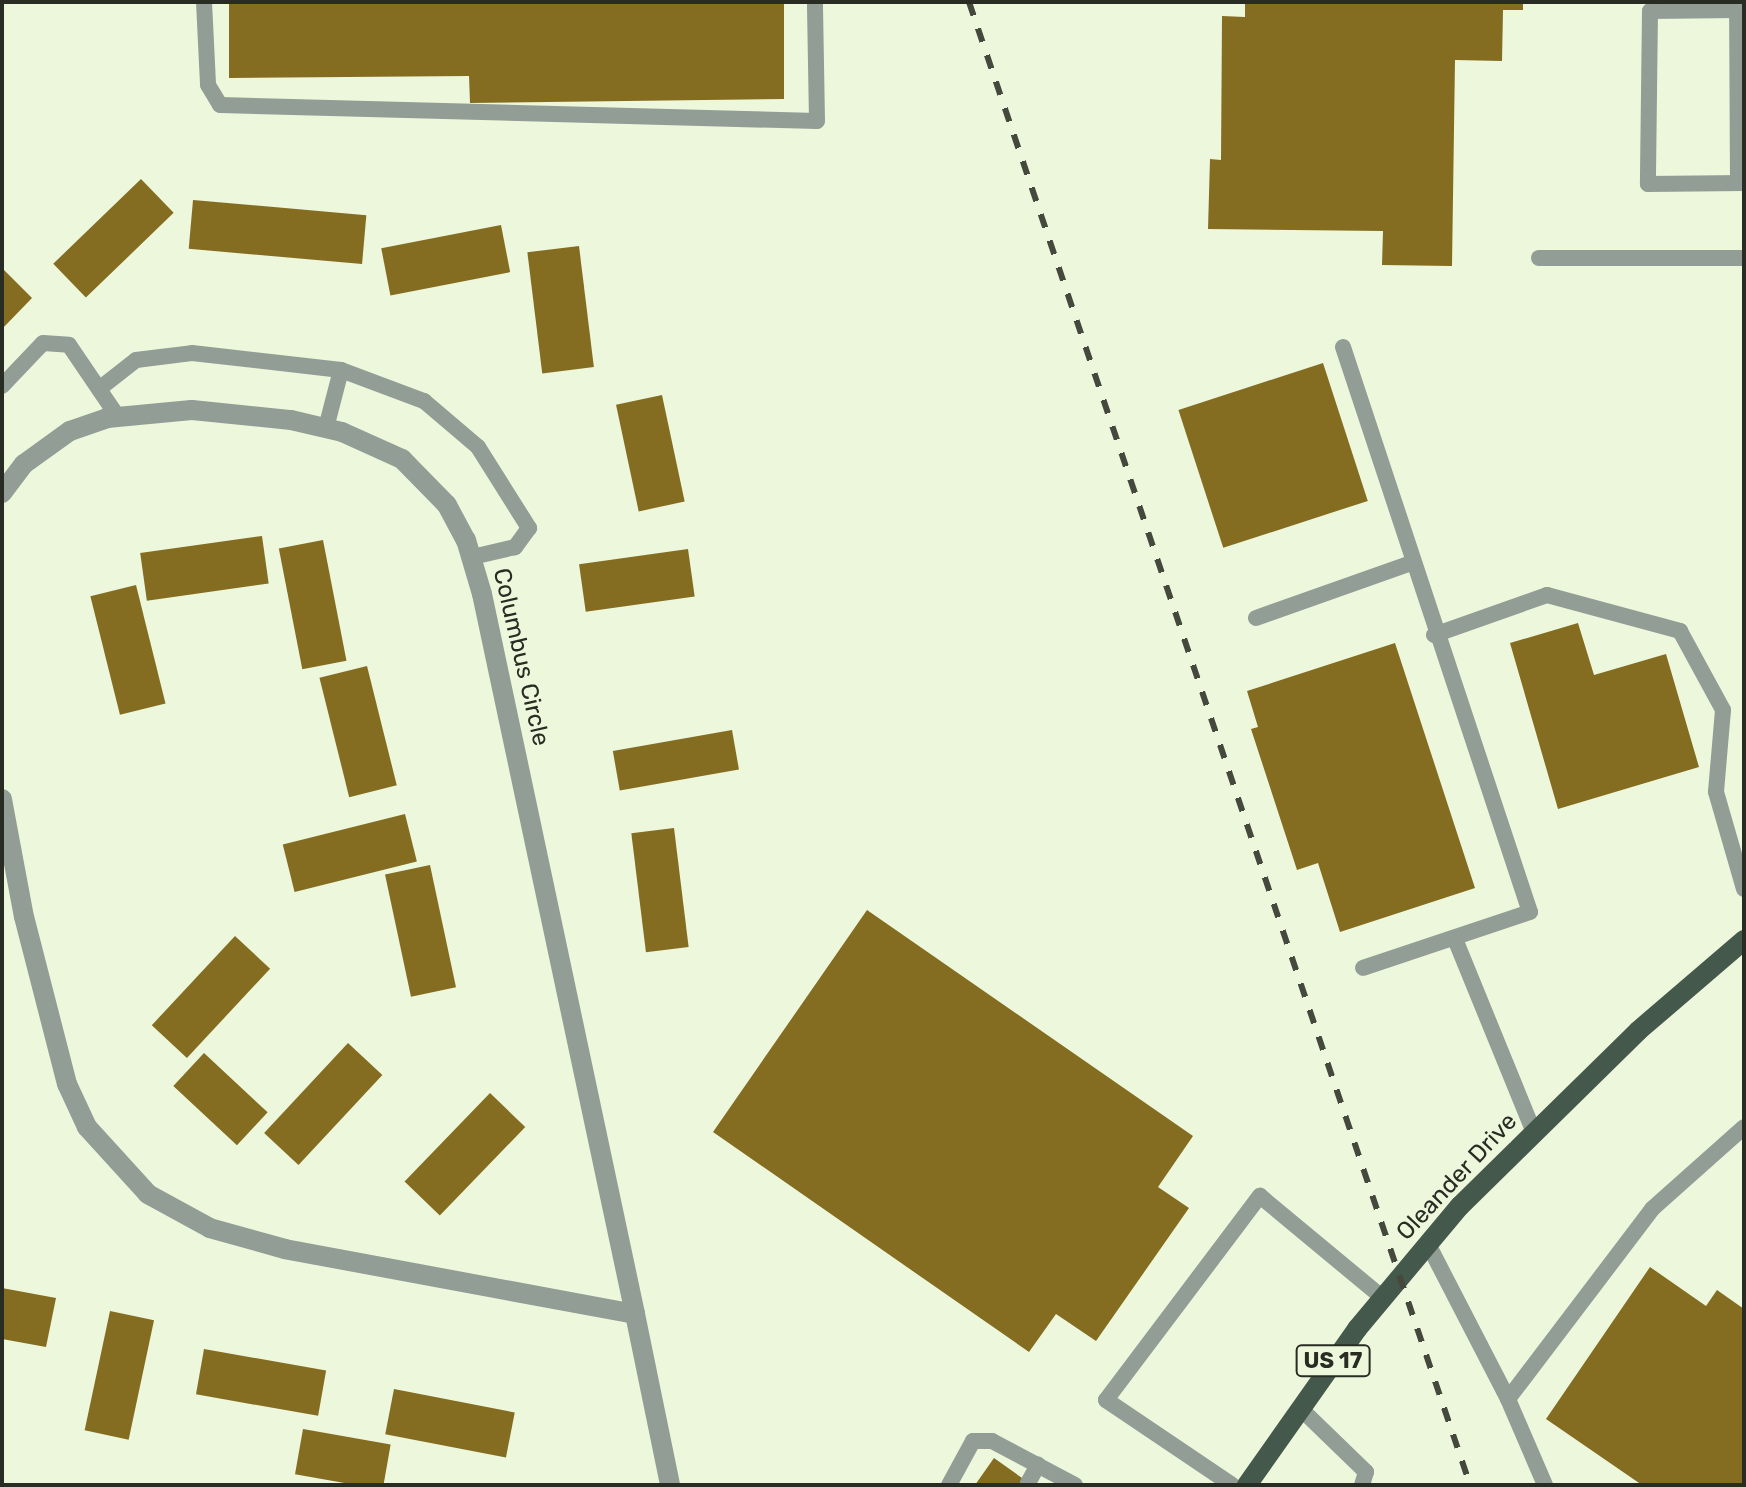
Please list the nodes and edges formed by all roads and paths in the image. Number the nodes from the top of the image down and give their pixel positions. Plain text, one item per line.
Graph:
1 (204, 2) edge
2 (815, 2) edge
3 (1741, 183) edge
4 (1539, 258) dead end
5 (1744, 258) edge
6 (1343, 347) dead end
7 (341, 370) junction
8 (2, 386) edge
9 (99, 389) junction
10 (118, 417) junction
11 (326, 428) junction
12 (2, 493) edge
13 (472, 557) junction
14 (1411, 563) junction
15 (1256, 618) dead end
16 (1434, 635) junction
17 (2, 799) edge
18 (1744, 889) edge
19 (1455, 939) junction
20 (1744, 940) edge
21 (1363, 968) dead end
22 (1744, 1127) edge
23 (1534, 1133) junction
24 (1428, 1244) junction
25 (1383, 1298) junction
26 (635, 1314) junction
27 (1508, 1399) junction
28 (1300, 1408) junction
29 (1038, 1465) junction
30 (1028, 1483) dead end
31 (670, 1485) edge
32 (949, 1485) edge
33 (1075, 1485) edge
34 (1232, 1485) edge
35 (1247, 1485) edge
36 (1362, 1485) edge
37 (1545, 1485) edge

1 - 2 lane
3 - 3 lane
4 - 5 lane
6 - 14 lane
7 - 9 lane
7 - 11 lane
7 - 13 lane
8 - 9 lane
9 - 10 lane
10 - 11 street, Columbus Circle
10 - 12 street, Columbus Circle
11 - 13 street, Columbus Circle
13 - 26 street, Columbus Circle
14 - 15 lane
14 - 16 lane
16 - 18 lane
16 - 19 lane
17 - 26 street
19 - 21 lane
19 - 23 lane
20 - 23 main road, Oleander Drive / US 17
22 - 27 lane
23 - 24 main road, Oleander Drive / US 17
24 - 25 main road, Oleander Drive / US 17
24 - 27 lane
25 - 28 main road, Oleander Drive / US 17
25 - 34 lane
26 - 31 street, Columbus Circle
27 - 37 lane
28 - 35 main road, Oleander Drive / US 17
28 - 36 lane
29 - 30 lane
29 - 32 lane
29 - 33 lane

